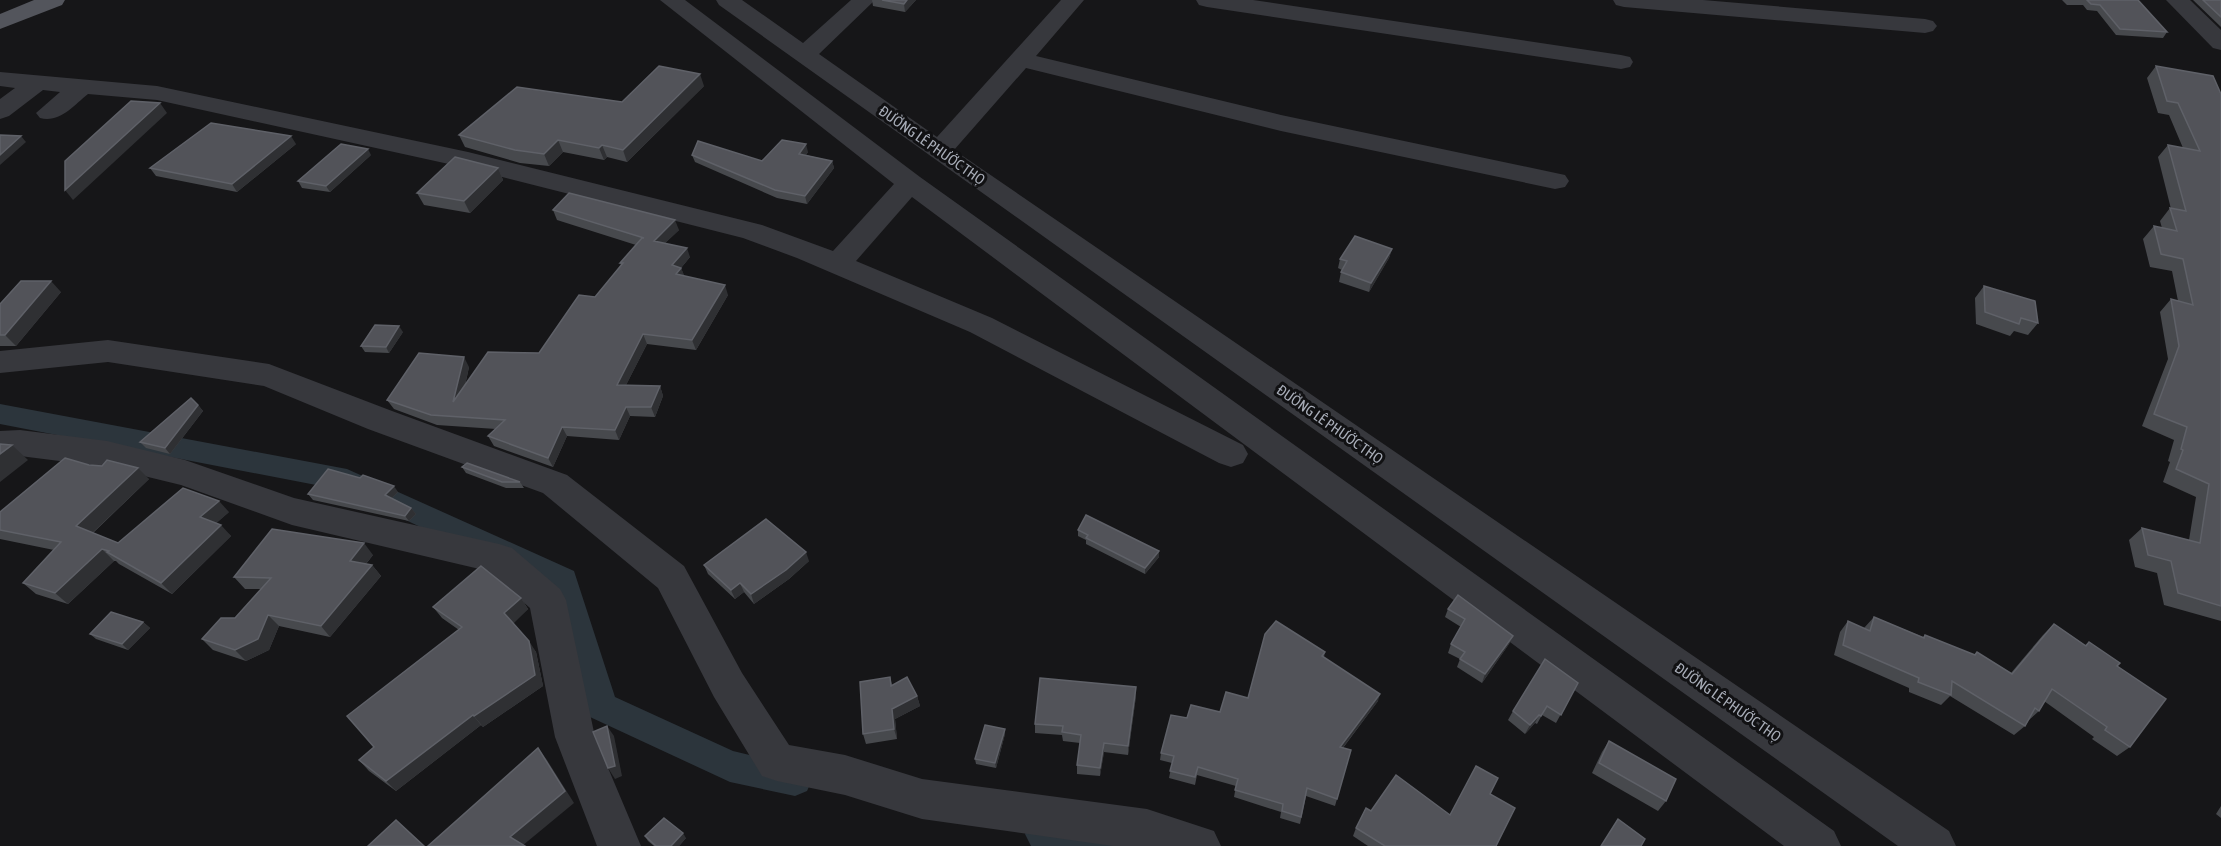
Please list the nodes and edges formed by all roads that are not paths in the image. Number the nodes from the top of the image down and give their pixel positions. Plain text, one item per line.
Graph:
1 (54, 0) edge
2 (671, 0) edge
3 (727, 0) edge
4 (864, 0) edge
5 (1073, 0) edge
6 (1207, 0) edge
7 (1624, 0) edge
8 (2177, 0) edge
9 (0, 22) edge
10 (1926, 26) dead end
11 (2221, 43) edge
12 (805, 54) junction
13 (1022, 60) junction
14 (1622, 62) dead end
15 (0, 80) edge
16 (38, 82) junction
17 (83, 86) junction
18 (0, 111) edge
19 (49, 113) dead end
20 (939, 151) junction
21 (1554, 181) dead end
22 (910, 183) junction
23 (837, 264) junction
24 (0, 362) edge
25 (0, 444) edge
26 (1231, 454) dead end
27 (619, 846) edge
28 (1199, 846) edge
29 (1818, 846) edge
30 (1934, 846) edge

1 - 9 main road
2 - 22 street
3 - 12 street, ĐƯỜNG LÊ PHƯỚC THỌ
4 - 12 street
5 - 13 street
6 - 14 street
7 - 10 street
8 - 11 street
12 - 20 street, ĐƯỜNG LÊ PHƯỚC THỌ
13 - 20 street
13 - 21 street
15 - 16 street
16 - 17 street
16 - 18 street
17 - 19 street
17 - 23 street
20 - 30 street, ĐƯỜNG LÊ PHƯỚC THỌ
22 - 23 street
22 - 29 street
23 - 26 street
24 - 28 street
25 - 27 street

